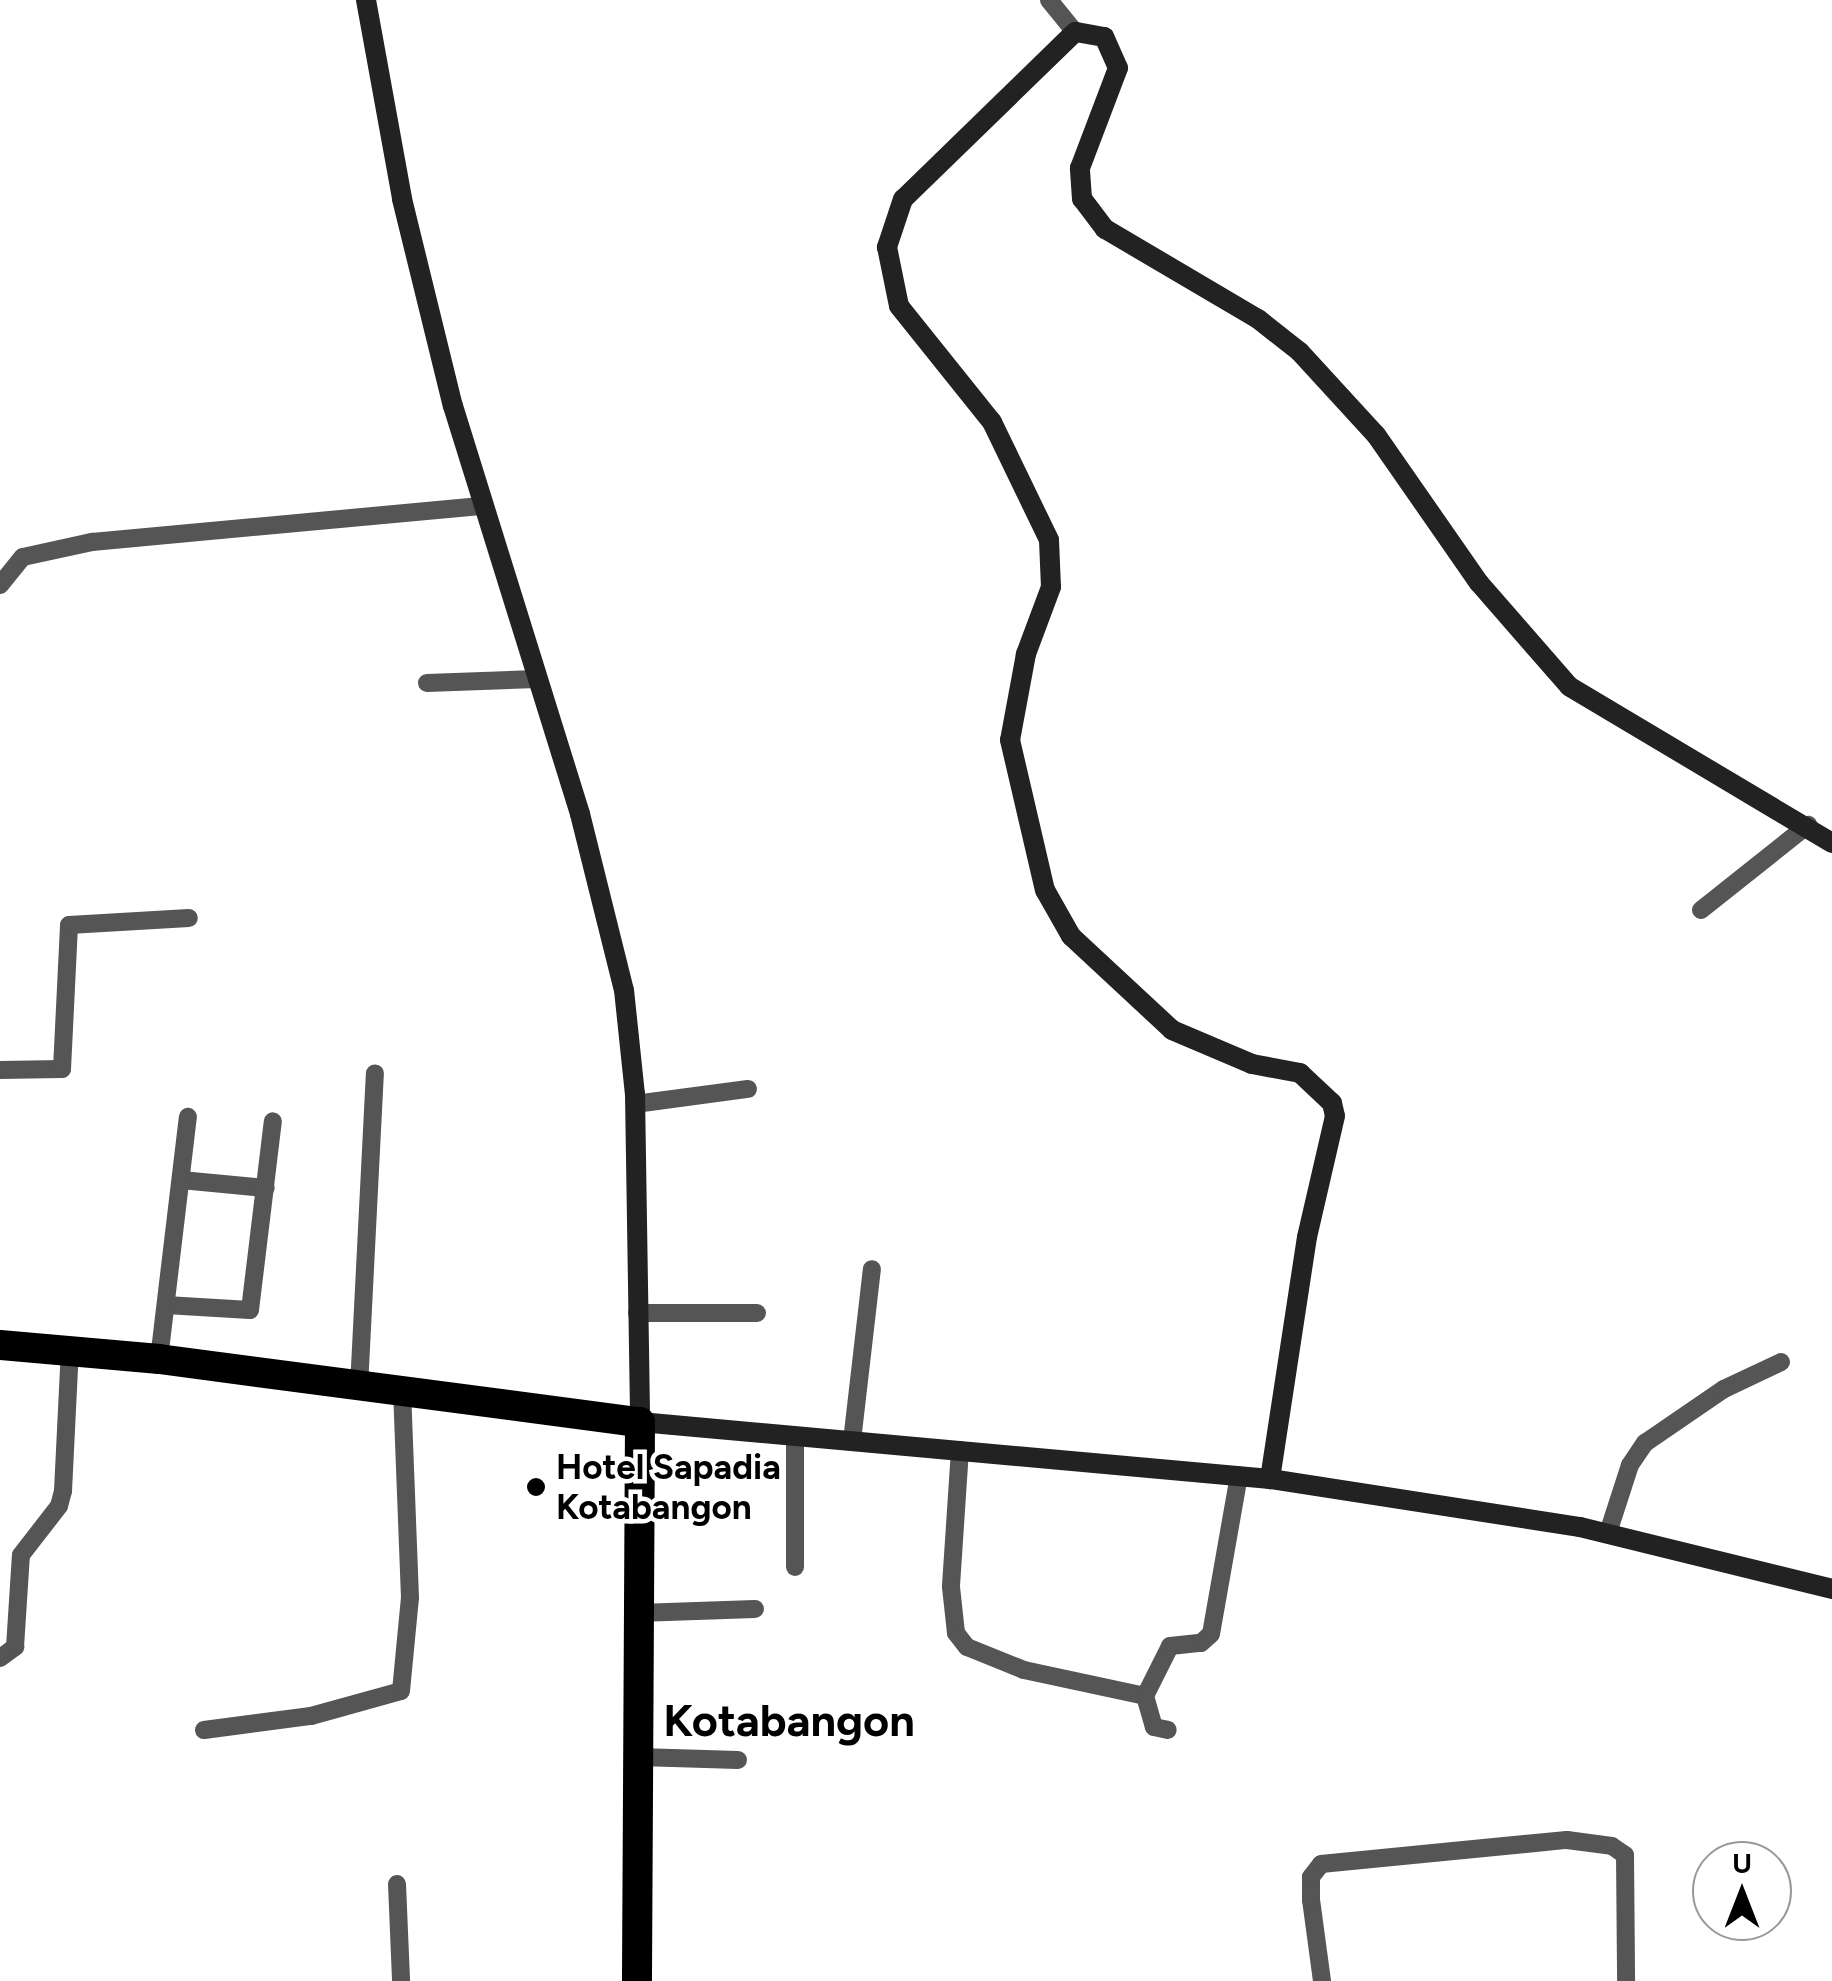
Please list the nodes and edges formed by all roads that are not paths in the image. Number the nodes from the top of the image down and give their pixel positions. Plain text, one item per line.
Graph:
1 (366, 0) edge
2 (1049, 0) edge
3 (1075, 32) junction
4 (483, 506) junction
5 (0, 585) edge
6 (537, 679) junction
7 (427, 683) dead end
8 (1808, 825) junction
9 (1832, 842) edge
10 (1701, 910) dead end
11 (189, 918) dead end
12 (0, 1070) edge
13 (375, 1073) dead end
14 (748, 1089) dead end
15 (635, 1104) junction
16 (188, 1116) dead end
17 (274, 1121) dead end
18 (181, 1180) junction
19 (266, 1188) junction
20 (872, 1268) dead end
21 (166, 1305) junction
22 (638, 1312) junction
23 (757, 1312) dead end
24 (0, 1345) edge
25 (70, 1350) junction
26 (160, 1359) junction
27 (1781, 1362) dead end
28 (359, 1387) junction
29 (402, 1394) junction
30 (640, 1422) junction
31 (795, 1436) junction
32 (852, 1441) junction
33 (960, 1450) junction
34 (1239, 1475) junction
35 (1270, 1478) junction
36 (1608, 1534) junction
37 (795, 1566) dead end
38 (1832, 1589) edge
39 (755, 1609) dead end
40 (638, 1613) junction
41 (0, 1658) edge
42 (1145, 1696) junction
43 (204, 1730) dead end
44 (1168, 1730) dead end
45 (639, 1757) junction
46 (738, 1760) dead end
47 (397, 1884) dead end
48 (402, 1981) edge
49 (637, 1981) edge
50 (1322, 1981) edge
51 (1626, 1981) edge

1 - 4 street
2 - 3 street
3 - 8 street
3 - 35 street
4 - 5 street
4 - 6 street
6 - 7 street
6 - 15 street
8 - 9 street
8 - 10 street
11 - 12 street
13 - 28 street
14 - 15 street
15 - 22 street
16 - 18 street
17 - 19 street
18 - 19 street
18 - 21 street
19 - 21 street
20 - 32 street
21 - 26 street
22 - 23 street
22 - 30 street
24 - 25 highway
25 - 26 highway
25 - 41 street
26 - 28 highway
27 - 36 street
28 - 29 highway
29 - 30 highway
29 - 43 street
30 - 31 street
30 - 40 highway
31 - 32 street
31 - 37 street
32 - 33 street
33 - 34 street
33 - 42 street
34 - 35 street
34 - 42 street
35 - 36 street
36 - 38 street
39 - 40 street
40 - 45 highway
42 - 44 street
45 - 46 street
45 - 49 highway
47 - 48 street
50 - 51 street

